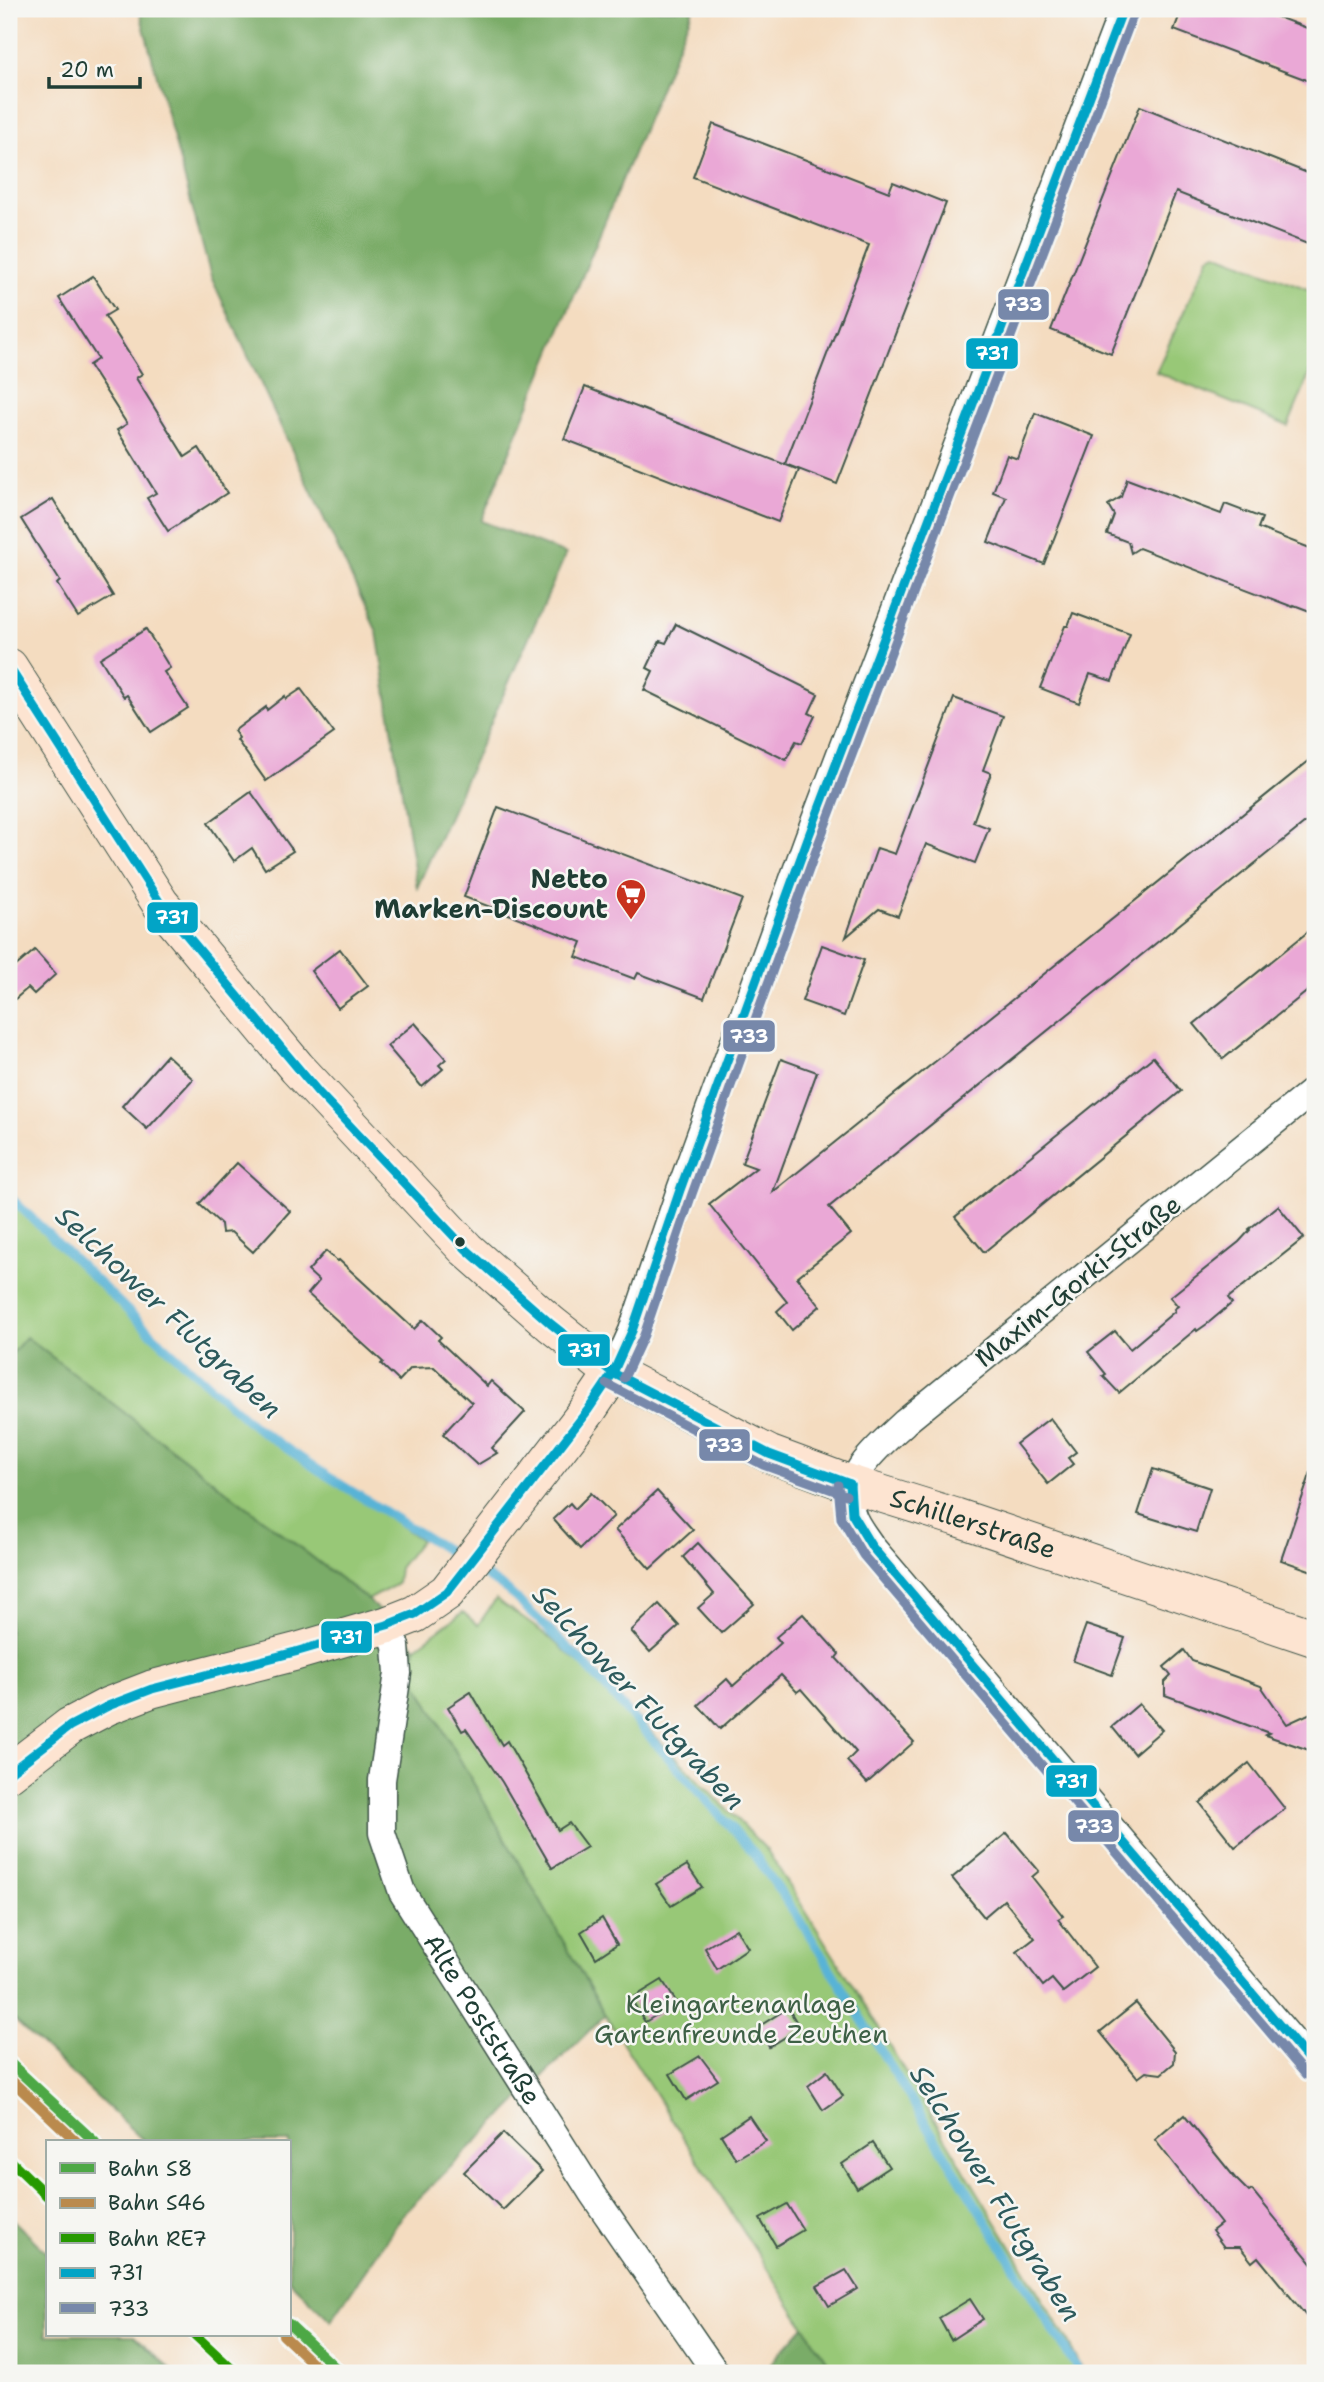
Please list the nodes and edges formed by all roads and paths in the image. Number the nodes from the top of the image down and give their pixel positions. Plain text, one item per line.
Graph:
1 (1123, 9) edge
2 (9, 667) edge
3 (1315, 1089) edge
4 (613, 1373) junction
5 (850, 1484) junction
6 (387, 1625) junction
7 (1315, 1638) edge
8 (9, 1773) edge
9 (1315, 2067) edge
10 (716, 2373) edge

1 - 4 street
2 - 4 street, Schillerstraße
3 - 5 street, Maxim-Gorki-Straße
4 - 5 street, Schillerstraße
4 - 6 street
5 - 7 street, Schillerstraße
5 - 9 street
6 - 8 street
6 - 10 street, Alte Poststraße

